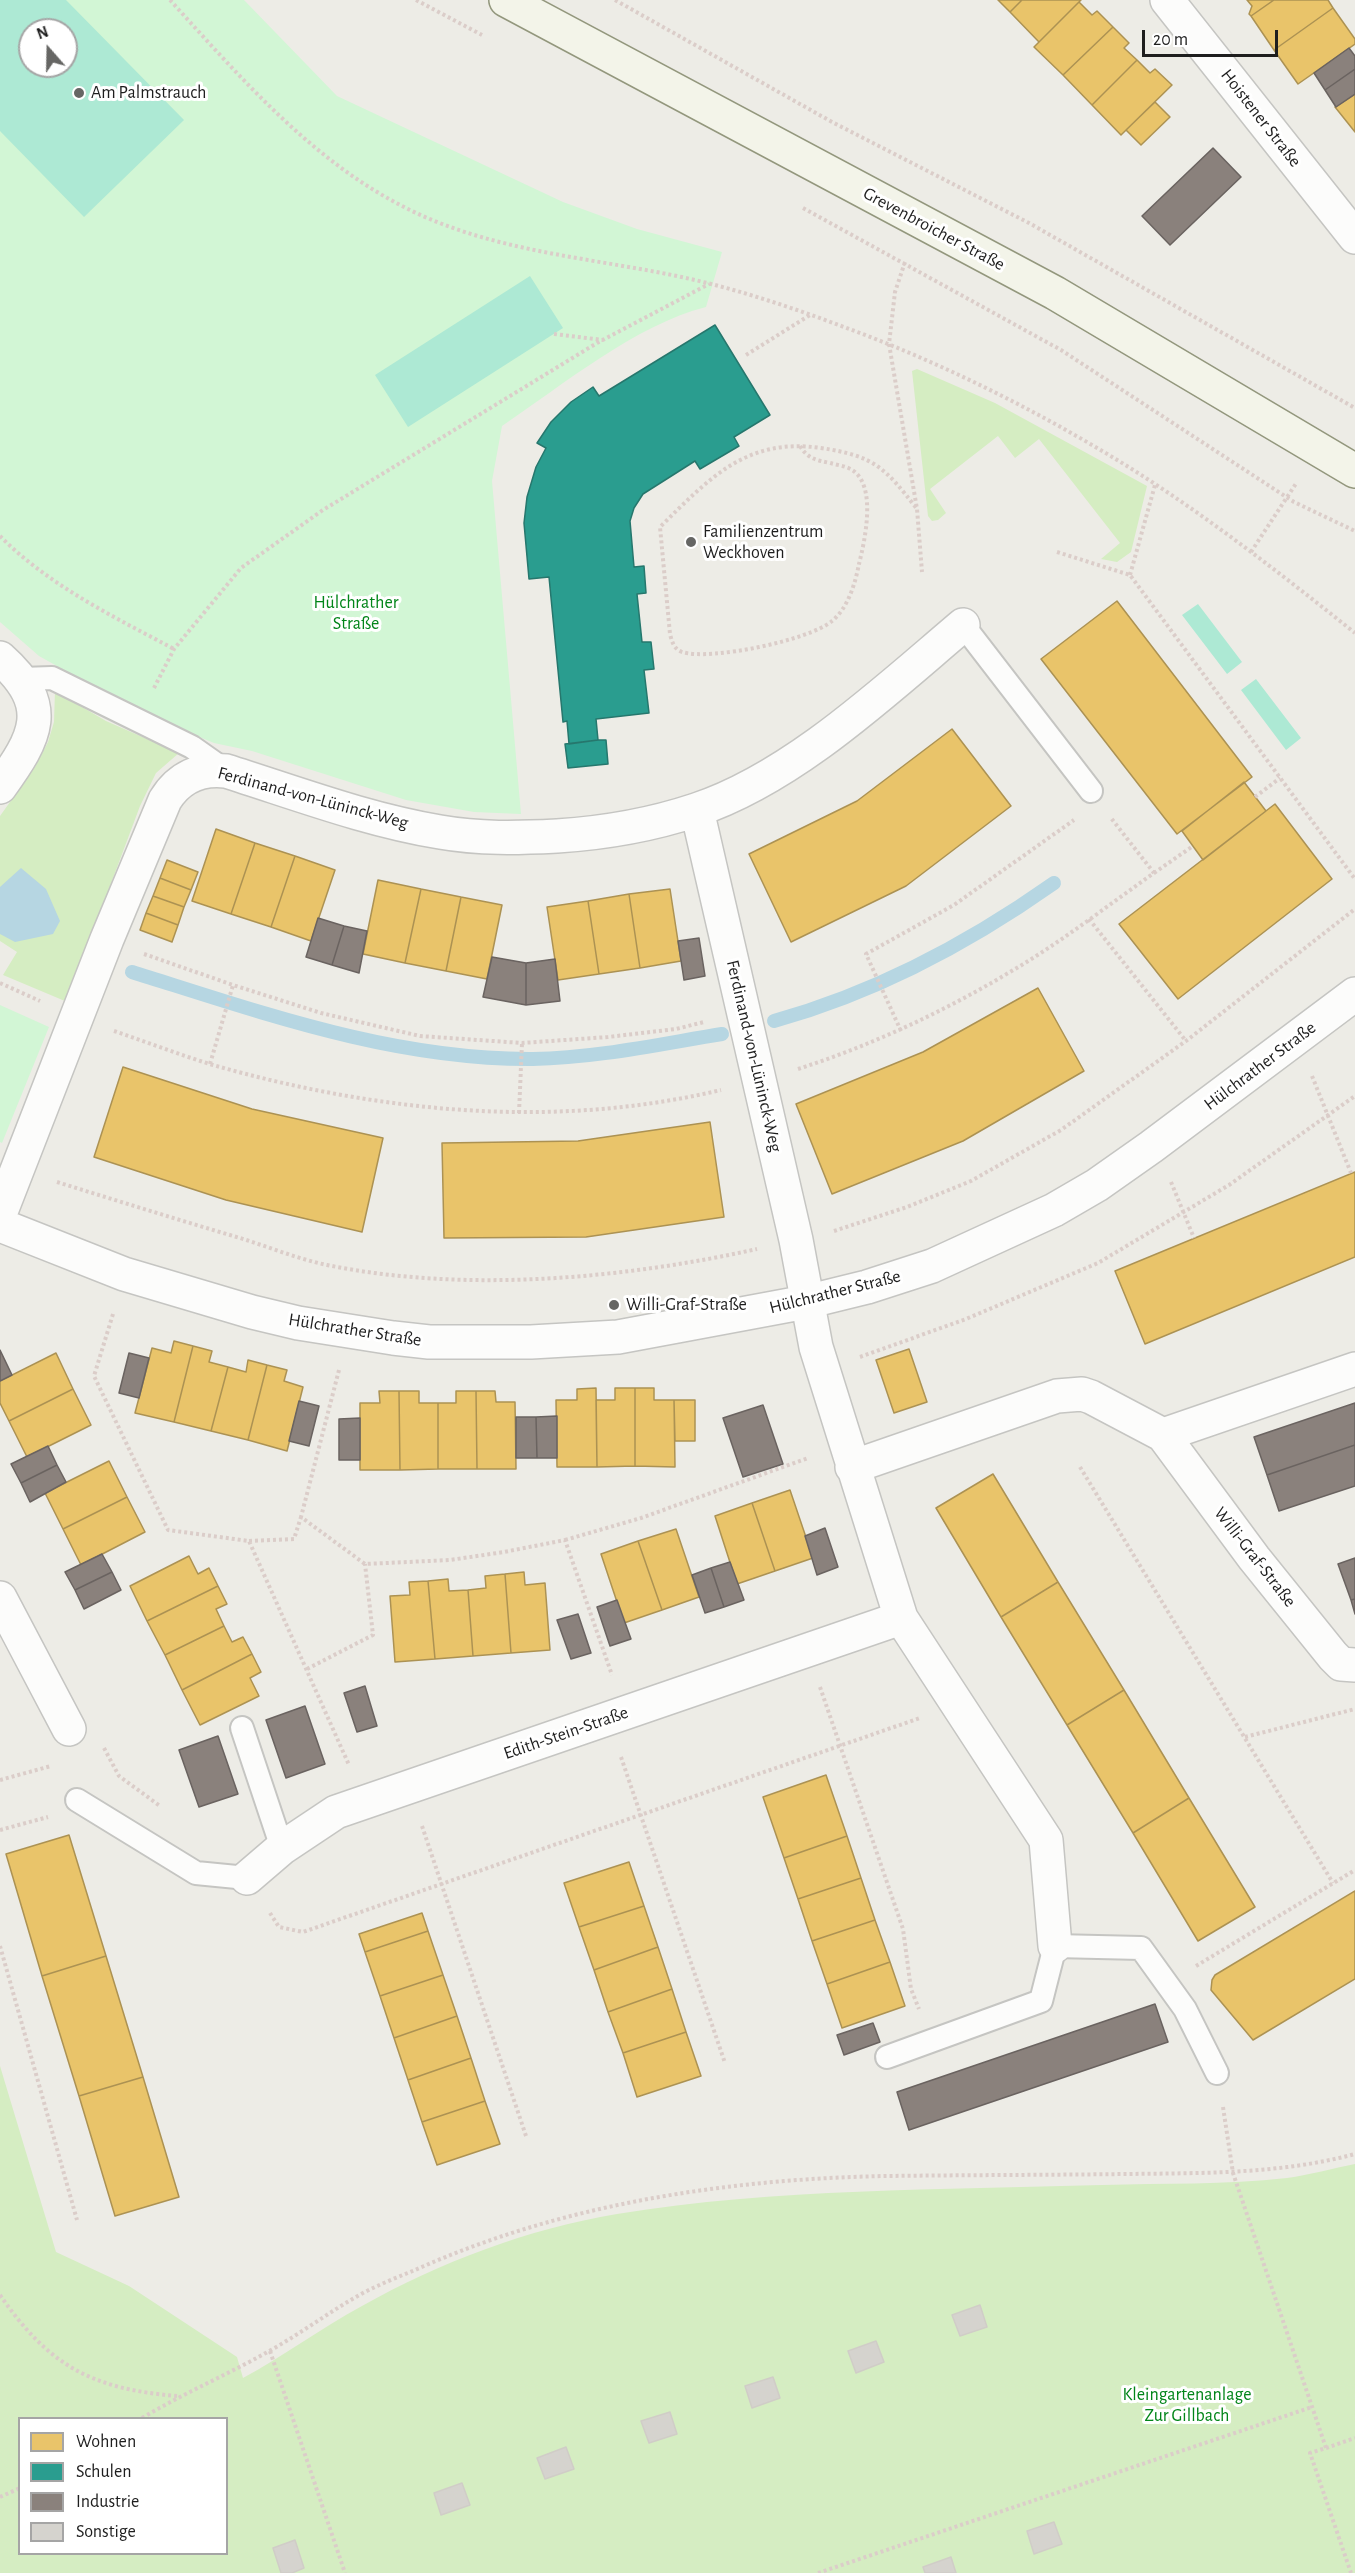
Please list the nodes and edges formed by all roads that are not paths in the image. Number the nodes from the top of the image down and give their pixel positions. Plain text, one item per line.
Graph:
1 (506, 0) edge
2 (1167, 0) edge
3 (1355, 237) edge
4 (1355, 471) edge
5 (963, 625) joint
6 (10, 668) edge
7 (226, 771) junction
8 (0, 787) edge
9 (1095, 796) road end
10 (697, 810) junction
11 (1355, 994) edge
12 (0, 1214) edge
13 (0, 1225) edge
14 (806, 1302) junction
15 (1355, 1368) edge
16 (1163, 1436) junction
17 (849, 1456) junction
18 (0, 1598) edge
19 (901, 1618) junction
20 (1355, 1665) edge
21 (242, 1728) dead end
22 (69, 1729) road end
23 (77, 1800) dead end
24 (282, 1848) junction
25 (247, 1878) joint
26 (1055, 1946) junction
27 (887, 2057) dead end
28 (1217, 2073) road end

1 - 4 main road, Grevenbroicher Straße
2 - 3 street, Hoistener Straße
5 - 9 lane
5 - 10 street, Ferdinand-von-Lüninck-Weg
6 - 7 lane
6 - 8 street
7 - 10 street, Ferdinand-von-Lüninck-Weg
7 - 12 street, Ferdinand-von-Lüninck-Weg
10 - 14 street, Ferdinand-von-Lüninck-Weg
11 - 14 street, Hülchrather Straße
13 - 14 street, Hülchrather Straße
14 - 17 street
15 - 16 street
16 - 17 street, Willi-Graf-Straße
16 - 20 street, Willi-Graf-Straße
17 - 19 street
18 - 22 street
19 - 24 street, Edith-Stein-Straße
19 - 26 street
21 - 24 lane
23 - 25 lane
24 - 25 street, Edith-Stein-Straße
26 - 27 lane
26 - 28 lane

